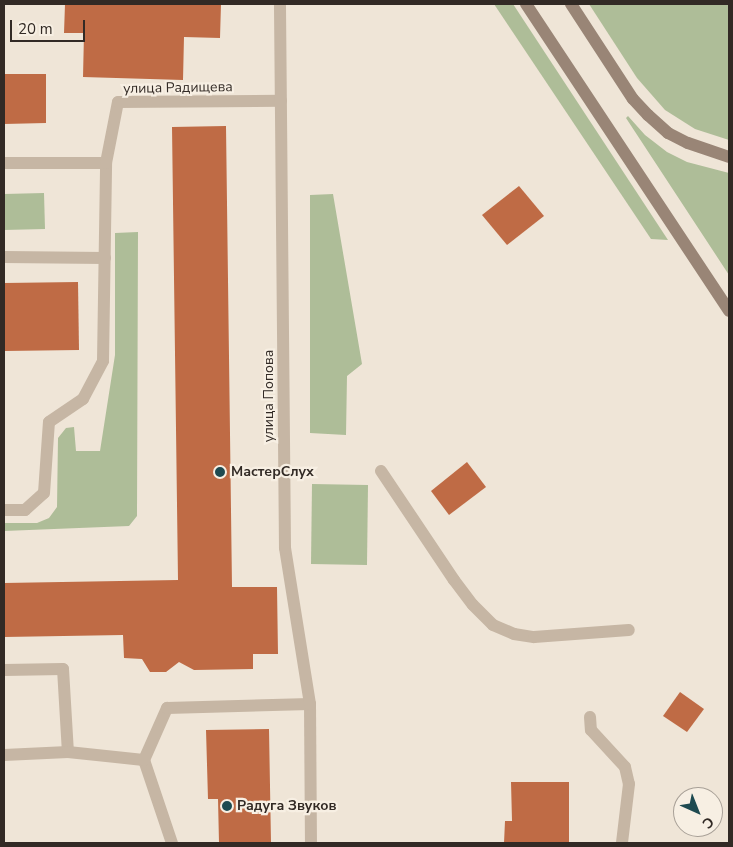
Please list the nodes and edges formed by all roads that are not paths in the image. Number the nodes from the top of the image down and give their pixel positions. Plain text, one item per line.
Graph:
1 (280, 4) edge
2 (526, 4) edge
3 (571, 4) edge
4 (281, 102) junction
5 (729, 157) edge
6 (4, 163) edge
7 (106, 163) junction
8 (4, 257) edge
9 (105, 258) junction
10 (729, 311) edge
11 (381, 471) dead end
12 (4, 510) edge
13 (629, 630) dead end
14 (4, 670) edge
15 (310, 704) junction
16 (590, 718) dead end
17 (68, 752) junction
18 (4, 755) edge
19 (144, 760) junction
20 (172, 843) edge
21 (310, 843) edge
22 (622, 843) edge

1 - 4 street, улица Попова
2 - 10 street
3 - 5 street
4 - 7 street, улица Радищева
4 - 15 street, улица Попова
6 - 7 street
7 - 9 street
8 - 9 street
9 - 12 street
11 - 13 street
14 - 17 street
15 - 19 street
15 - 21 street, улица Попова
16 - 22 street
17 - 18 street
17 - 19 street
19 - 20 street

